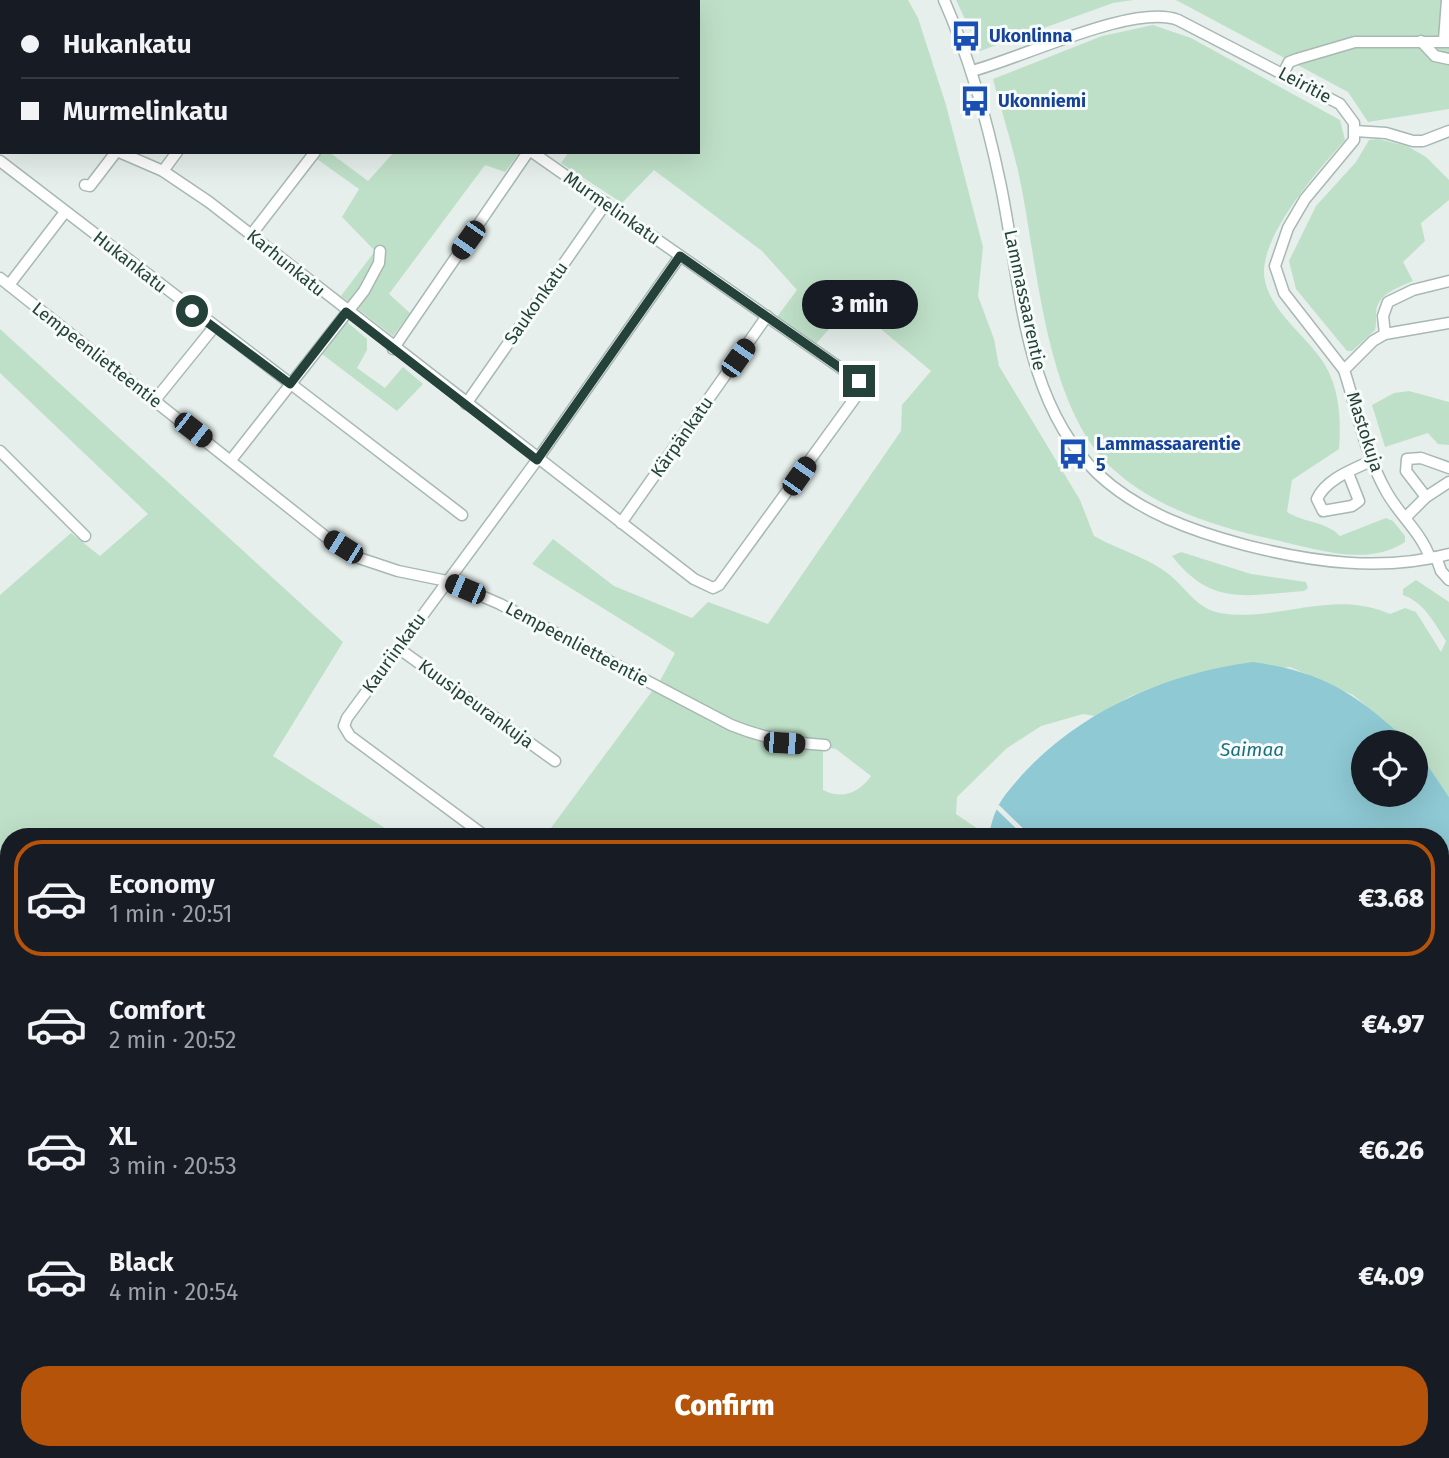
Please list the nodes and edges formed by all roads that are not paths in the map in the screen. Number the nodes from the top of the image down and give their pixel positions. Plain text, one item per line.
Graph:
1 (944, 0) edge
2 (1447, 0) edge
3 (1447, 40) edge
4 (1421, 41) junction
5 (1449, 59) edge
6 (972, 71) junction
7 (1283, 74) junction
8 (1355, 131) junction
9 (1449, 131) edge
10 (116, 154) edge
11 (123, 154) edge
12 (176, 154) edge
13 (313, 154) edge
14 (529, 154) edge
15 (533, 154) edge
16 (0, 161) edge
17 (163, 171) junction
18 (85, 185) dead end
19 (607, 202) junction
20 (65, 212) junction
21 (251, 236) junction
22 (380, 251) dead end
23 (680, 256) junction
24 (0, 278) edge
25 (1449, 281) edge
26 (9, 285) junction
27 (346, 312) junction
28 (767, 316) junction
29 (1449, 323) edge
30 (214, 327) junction
31 (1385, 334) junction
32 (393, 349) junction
33 (1344, 370) junction
34 (290, 384) junction
35 (155, 400) junction
36 (466, 404) junction
37 (0, 451) edge
38 (231, 460) junction
39 (537, 460) junction
40 (1371, 461) junction
41 (1449, 468) edge
42 (1348, 473) junction
43 (1449, 482) edge
44 (1426, 497) junction
45 (462, 514) dead end
46 (1405, 517) junction
47 (621, 523) junction
48 (85, 536) dead end
49 (1449, 554) edge
50 (1433, 558) junction
51 (1449, 580) edge
52 (447, 581) junction
53 (713, 588) joint
54 (398, 648) junction
55 (825, 745) dead end
56 (555, 761) dead end
57 (474, 828) edge

1 - 6 street, Lammassaarentie
2 - 3 street
3 - 4 street
4 - 5 street
4 - 7 street
6 - 7 street, Leiritie
6 - 50 street, Lammassaarentie
7 - 8 street, Leiritie
8 - 9 street
8 - 33 street
10 - 18 street
11 - 17 street, Karhunkatu
12 - 17 street
13 - 21 street
14 - 32 street
15 - 19 street, Murmelinkatu
16 - 20 street, Hukankatu
17 - 21 street, Karhunkatu
19 - 23 street, Murmelinkatu
19 - 36 street, Saukonkatu
20 - 26 street
20 - 30 street, Hukankatu
21 - 27 street, Karhunkatu
22 - 27 street
23 - 28 street, Murmelinkatu
23 - 39 street, Kauriinkatu
24 - 26 street, Lempeenlietteentie
25 - 31 street
26 - 35 street, Lempeenlietteentie
27 - 32 street, Karhunkatu
27 - 34 street
28 - 47 street, Kärpänkatu
28 - 53 street, Murmelinkatu
29 - 31 street
30 - 34 street, Hukankatu
30 - 35 street
31 - 33 street, Mastokuja
32 - 36 street, Karhunkatu
33 - 40 street, Mastokuja
34 - 38 street
34 - 45 street, Hukankatu
35 - 38 street, Lempeenlietteentie
36 - 39 street, Karhunkatu
37 - 48 street
38 - 52 street, Lempeenlietteentie
39 - 47 street, Karhunkatu
39 - 52 street, Kauriinkatu
40 - 42 street
40 - 46 street, Mastokuja
41 - 44 street
42 - 42 street
43 - 44 street
44 - 46 street
46 - 50 street, Mastokuja
47 - 53 street, Karhunkatu
49 - 50 street, Lammassaarentie
50 - 51 street, Mastokuja
52 - 54 street, Kauriinkatu
52 - 55 street, Lempeenlietteentie
54 - 56 street, Kuusipeurankuja
54 - 57 street, Kauriinkatu

